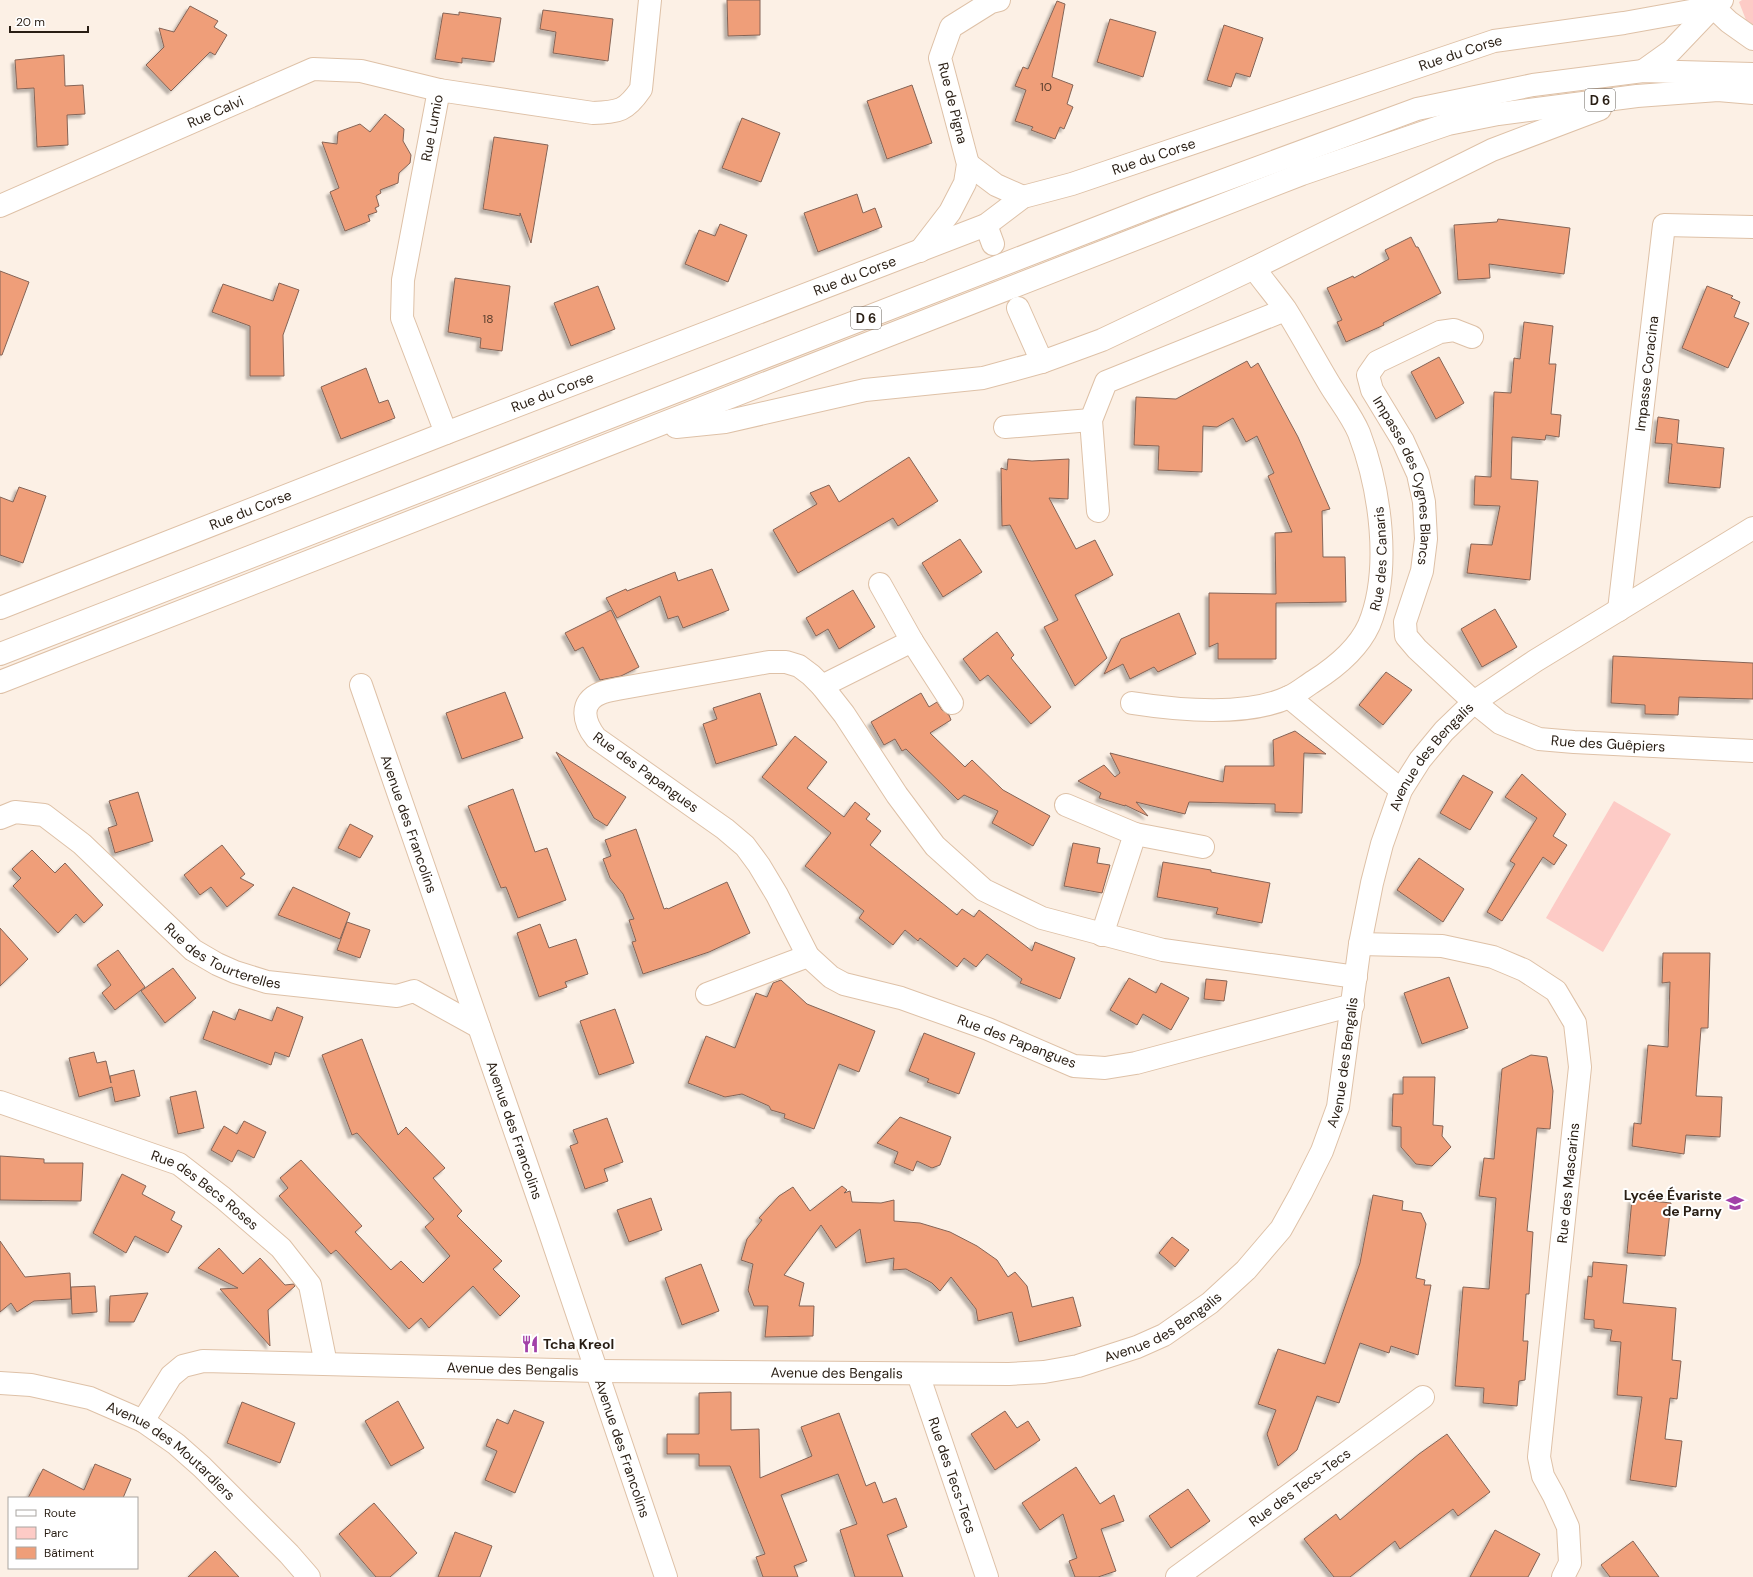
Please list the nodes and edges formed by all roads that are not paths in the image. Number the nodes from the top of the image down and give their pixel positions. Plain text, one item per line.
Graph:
1 (650, 0) edge
2 (999, 0) edge
3 (1714, 2) edge
4 (1753, 39) edge
5 (1642, 71) junction
6 (1753, 74) edge
7 (439, 90) junction
8 (1753, 93) edge
9 (1637, 96) junction
10 (968, 164) junction
11 (1023, 197) junction
12 (0, 206) edge
13 (1753, 227) edge
14 (919, 252) junction
15 (1254, 268) junction
16 (1018, 308) dead end
17 (1285, 310) junction
18 (1472, 336) dead end
19 (1042, 362) junction
20 (1091, 420) junction
21 (1005, 427) dead end
22 (651, 429) junction
23 (446, 433) junction
24 (1098, 511) dead end
25 (1753, 528) edge
26 (880, 584) dead end
27 (0, 608) edge
28 (1619, 610) junction
29 (912, 641) junction
30 (0, 654) edge
31 (0, 682) edge
32 (361, 685) dead end
33 (822, 686) junction
34 (1289, 697) junction
35 (1474, 702) junction
36 (952, 703) dead end
37 (1132, 703) dead end
38 (1753, 751) edge
39 (1401, 790) junction
40 (1066, 805) dead end
41 (0, 818) edge
42 (1136, 834) junction
43 (1203, 847) dead end
44 (1102, 935) junction
45 (1360, 944) junction
46 (808, 956) junction
47 (1356, 977) junction
48 (707, 994) dead end
49 (1353, 1005) junction
50 (479, 1027) junction
51 (0, 1102) edge
52 (326, 1364) junction
53 (596, 1371) junction
54 (918, 1374) junction
55 (0, 1383) edge
56 (1423, 1397) dead end
57 (143, 1421) junction
58 (309, 1577) edge
59 (666, 1577) edge
60 (987, 1577) edge
61 (1177, 1577) edge
62 (1564, 1577) edge

1 - 7 street, Rue Lumio
2 - 10 street, Rue de Pigna
3 - 4 street
3 - 5 street
3 - 11 street, Rue du Corse
5 - 6 street, D 6
5 - 30 street, D 6
7 - 12 street, Rue Calvi
7 - 23 street, Rue Lumio
8 - 9 street, D 6
9 - 15 street
9 - 22 street, D 6
10 - 11 street, Rue de Pigna
10 - 14 street, Rue de Pigna
11 - 14 street, Rue du Corse
13 - 28 street, Impasse Coracina
14 - 23 street, Rue du Corse
15 - 17 street, Rue des Canaris
15 - 19 street
16 - 19 street
17 - 20 street
17 - 34 street, Rue des Canaris
18 - 35 street, Impasse des Cygnes Blancs
19 - 22 street
20 - 21 street
20 - 24 street
22 - 31 street, D 6
23 - 27 street, Rue du Corse
25 - 28 street, Avenue des Bengalis
26 - 29 street
28 - 35 street, Avenue des Bengalis
29 - 33 street
29 - 36 street
32 - 50 street, Avenue des Francolins
33 - 44 street, Rue des Papangues
33 - 46 street, Rue des Papangues
34 - 37 street, Rue des Canaris
34 - 39 street
35 - 38 street, Rue des Guêpiers
35 - 39 street, Avenue des Bengalis
39 - 45 street, Avenue des Bengalis
40 - 42 street
41 - 50 street, Rue des Tourterelles
42 - 43 street
42 - 44 street
44 - 47 street, Rue des Papangues
45 - 47 street, Avenue des Bengalis
45 - 62 street, Rue des Mascarins
46 - 48 street
46 - 49 street, Rue des Papangues
47 - 49 street, Avenue des Bengalis
49 - 54 street, Avenue des Bengalis
50 - 53 street, Avenue des Francolins
51 - 52 street, Rue des Becs Roses
52 - 53 street, Avenue des Bengalis
52 - 57 street, Avenue des Bengalis
53 - 54 street, Avenue des Bengalis
53 - 59 street, Avenue des Francolins
54 - 60 street, Rue des Tecs-Tecs
55 - 57 street, Avenue des Moutardiers
56 - 61 street, Rue des Tecs-Tecs
57 - 58 street, Avenue des Moutardiers

